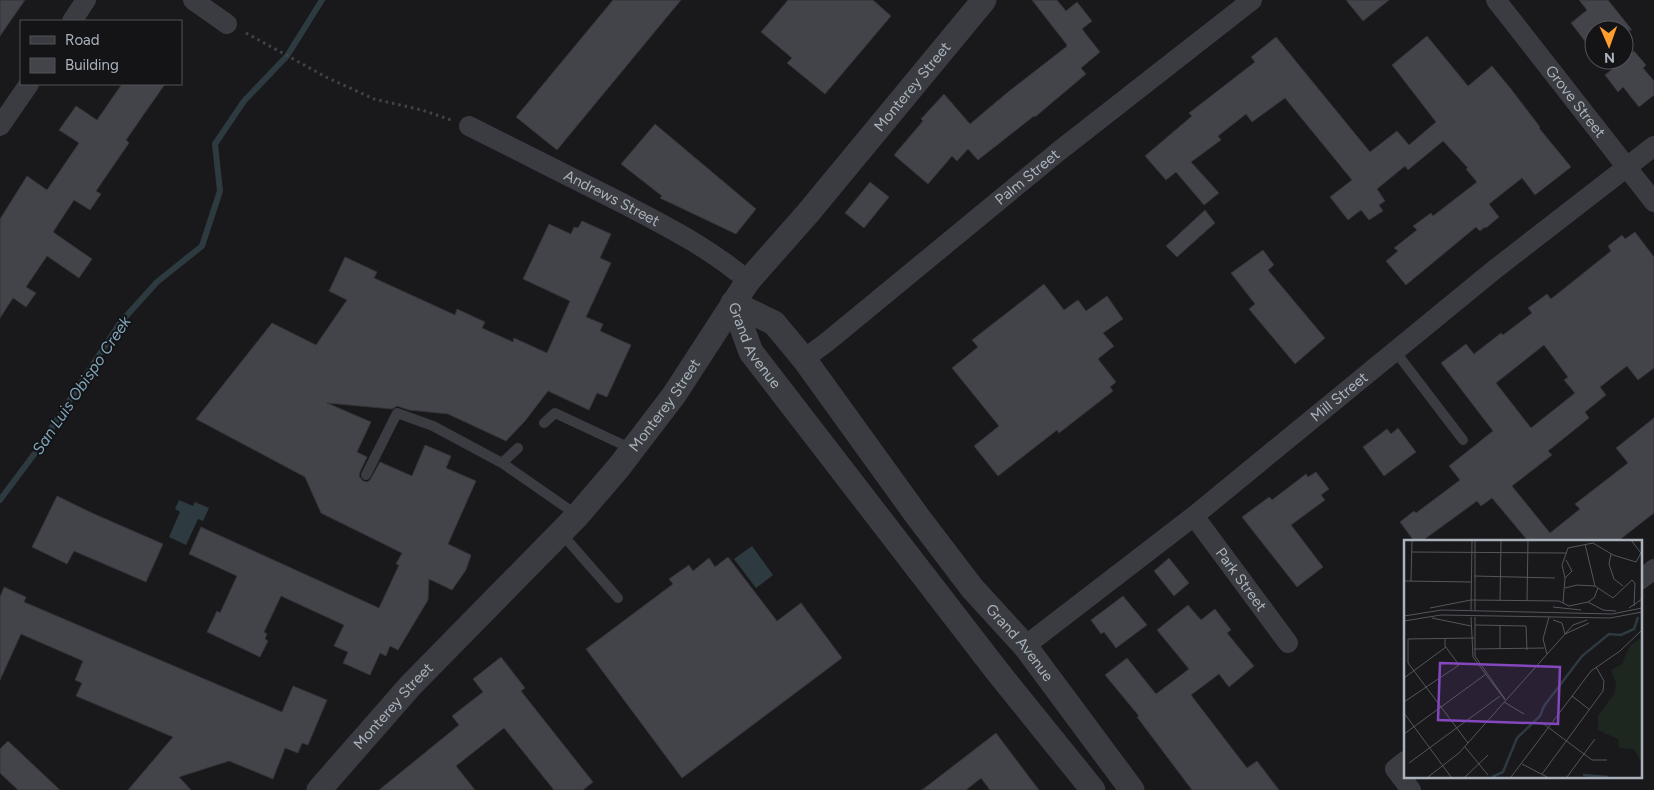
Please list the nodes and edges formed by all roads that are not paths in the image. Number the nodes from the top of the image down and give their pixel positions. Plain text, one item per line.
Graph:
1 (86, 0) edge
2 (193, 0) edge
3 (984, 0) edge
4 (1252, 0) edge
5 (1496, 0) edge
6 (73, 20) edge
7 (234, 27) road end
8 (28, 85) edge
9 (0, 126) edge
10 (469, 126) road end
11 (1654, 146) edge
12 (1627, 166) junction
13 (1654, 202) edge
14 (748, 281) junction
15 (733, 303) junction
16 (1395, 350) junction
17 (804, 359) junction
18 (544, 423) dead end
19 (1463, 440) dead end
20 (518, 448) dead end
21 (632, 449) junction
22 (502, 463) junction
23 (366, 475) dead end
24 (1194, 516) junction
25 (569, 524) junction
26 (1654, 569) edge
27 (1642, 578) edge
28 (618, 598) dead end
29 (1288, 644) dead end
30 (1025, 646) junction
31 (997, 671) junction
32 (1406, 778) edge
33 (319, 790) edge
34 (1093, 790) edge
35 (1132, 790) edge
36 (1411, 790) edge

1 - 6 street
2 - 7 street
3 - 14 street, Monterey Street
4 - 17 street, Palm Street
5 - 12 street, Grove Street
8 - 9 street
10 - 14 street, Andrews Street
11 - 12 street, Mill Street
12 - 13 street, Grove Street
12 - 16 street, Mill Street
14 - 15 street, Monterey Street
15 - 17 street, Grand Avenue
15 - 21 street, Monterey Street
15 - 31 street, Grand Avenue
16 - 19 lane
16 - 24 street, Mill Street
17 - 30 street, Grand Avenue
18 - 21 lane
20 - 22 lane
21 - 25 street, Monterey Street
22 - 23 lane
22 - 25 lane
24 - 29 street, Park Street
24 - 30 street, Mill Street
25 - 28 lane
25 - 33 street, Monterey Street
26 - 27 street
30 - 31 street
30 - 35 street, Grand Avenue
31 - 34 street, Grand Avenue
32 - 36 street

